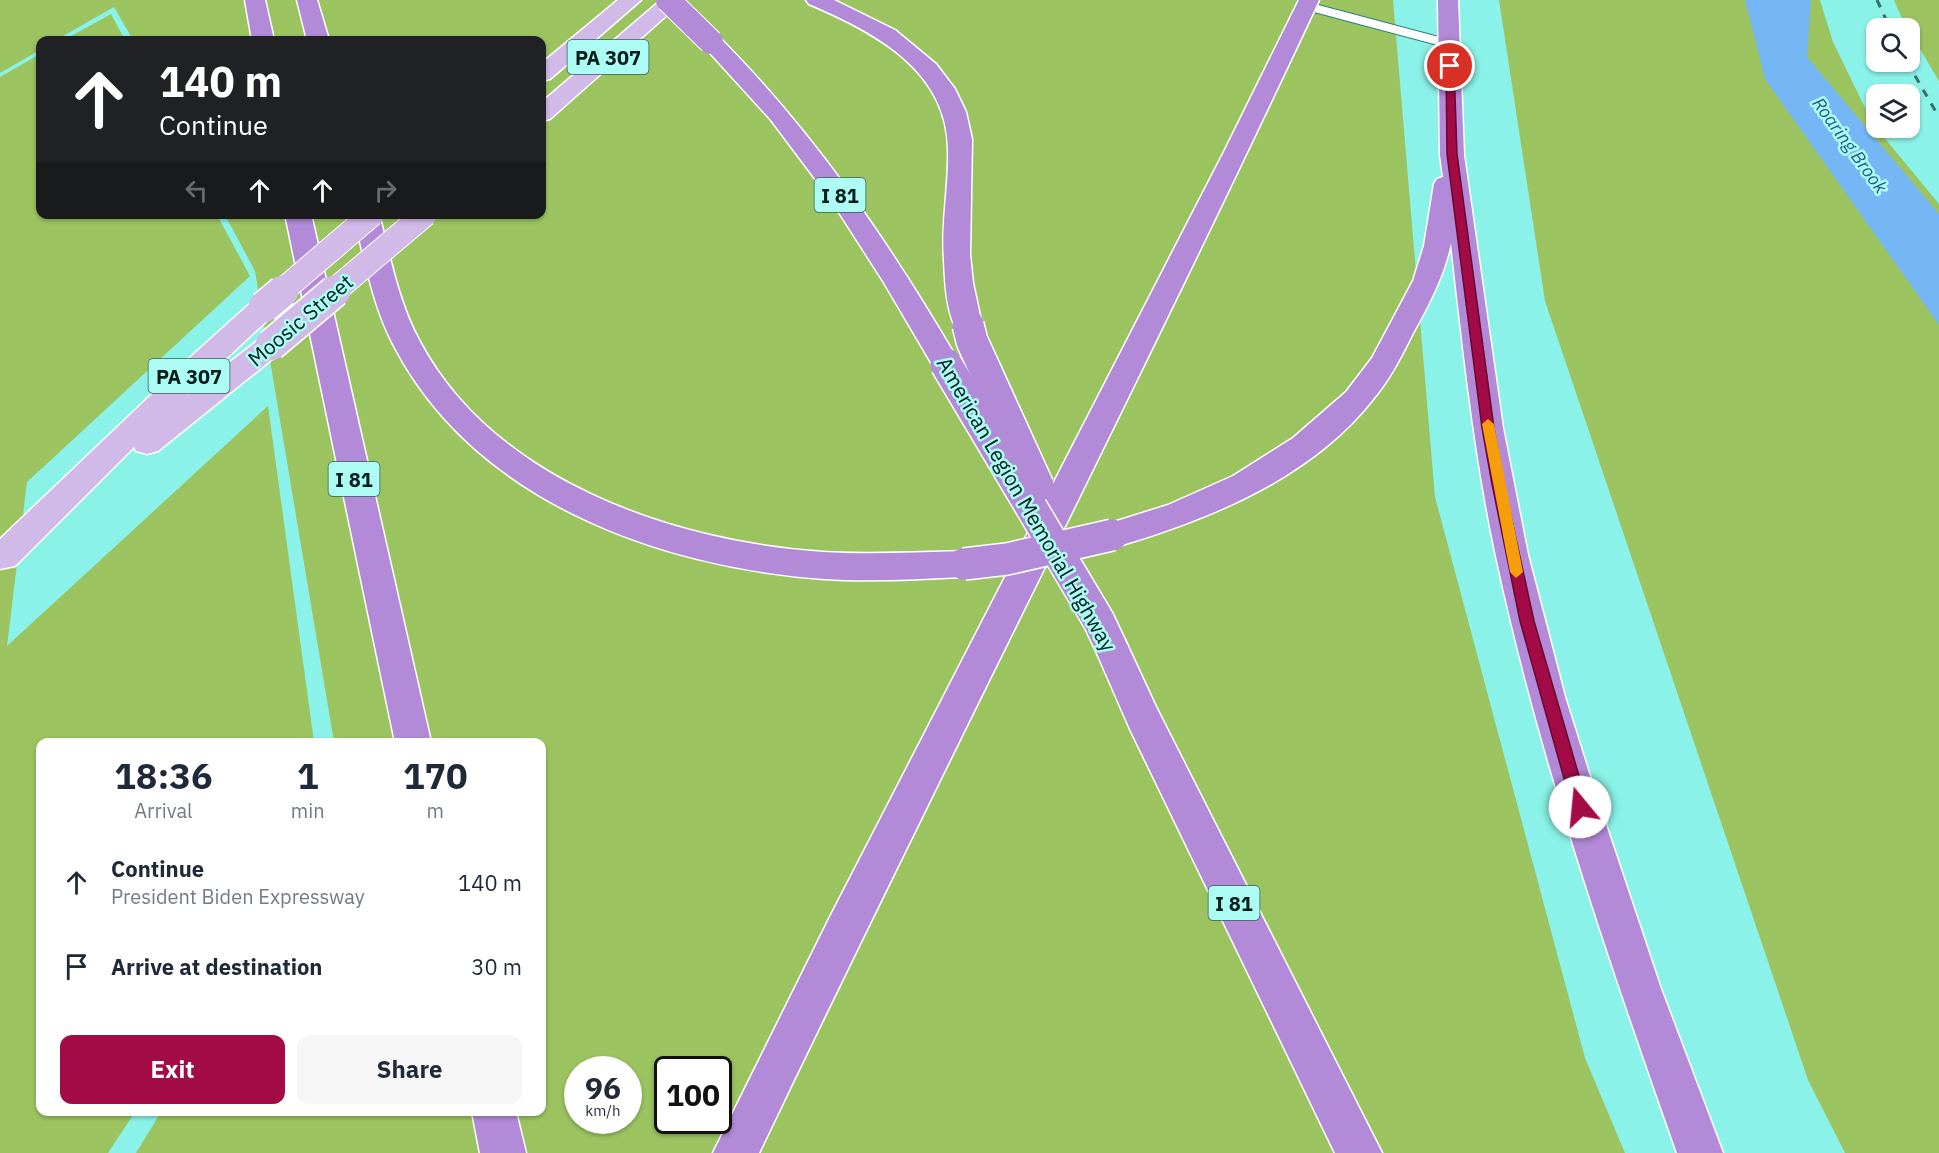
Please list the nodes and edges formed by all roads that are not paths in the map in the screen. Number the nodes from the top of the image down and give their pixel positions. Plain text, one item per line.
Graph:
1 (307, 0) edge
2 (630, 0) edge
3 (668, 0) edge
4 (674, 0) edge
5 (816, 0) edge
6 (1448, 0) edge
7 (1308, 3) edge
8 (254, 6) edge
9 (262, 36) edge
10 (317, 36) edge
11 (1449, 45) junction
12 (546, 71) edge
13 (546, 111) edge
14 (1452, 154) junction
15 (299, 219) edge
16 (366, 219) edge
17 (367, 219) edge
18 (418, 219) edge
19 (1065, 546) junction
20 (2, 558) edge
21 (1106, 636) junction
22 (411, 738) edge
23 (495, 1116) edge
24 (503, 1153) edge
25 (736, 1153) edge
26 (1359, 1153) edge
27 (1700, 1153) edge

1 - 10 highway
2 - 12 main road, PA 307
3 - 21 highway, American Legion Memorial Highway / I 81, bridge
4 - 13 main road, PA 307
5 - 19 highway, bridge
6 - 11 highway
7 - 11 lane
7 - 25 highway
8 - 9 highway
11 - 14 highway
14 - 19 highway, bridge
14 - 27 highway
15 - 22 highway, I 81
16 - 20 main road, Moosic Street / PA 307, bridge
17 - 19 highway, bridge
18 - 20 main road, Moosic Street / PA 307, bridge
19 - 21 highway, bridge
21 - 26 highway, American Legion Memorial Highway / I 81
23 - 24 highway

